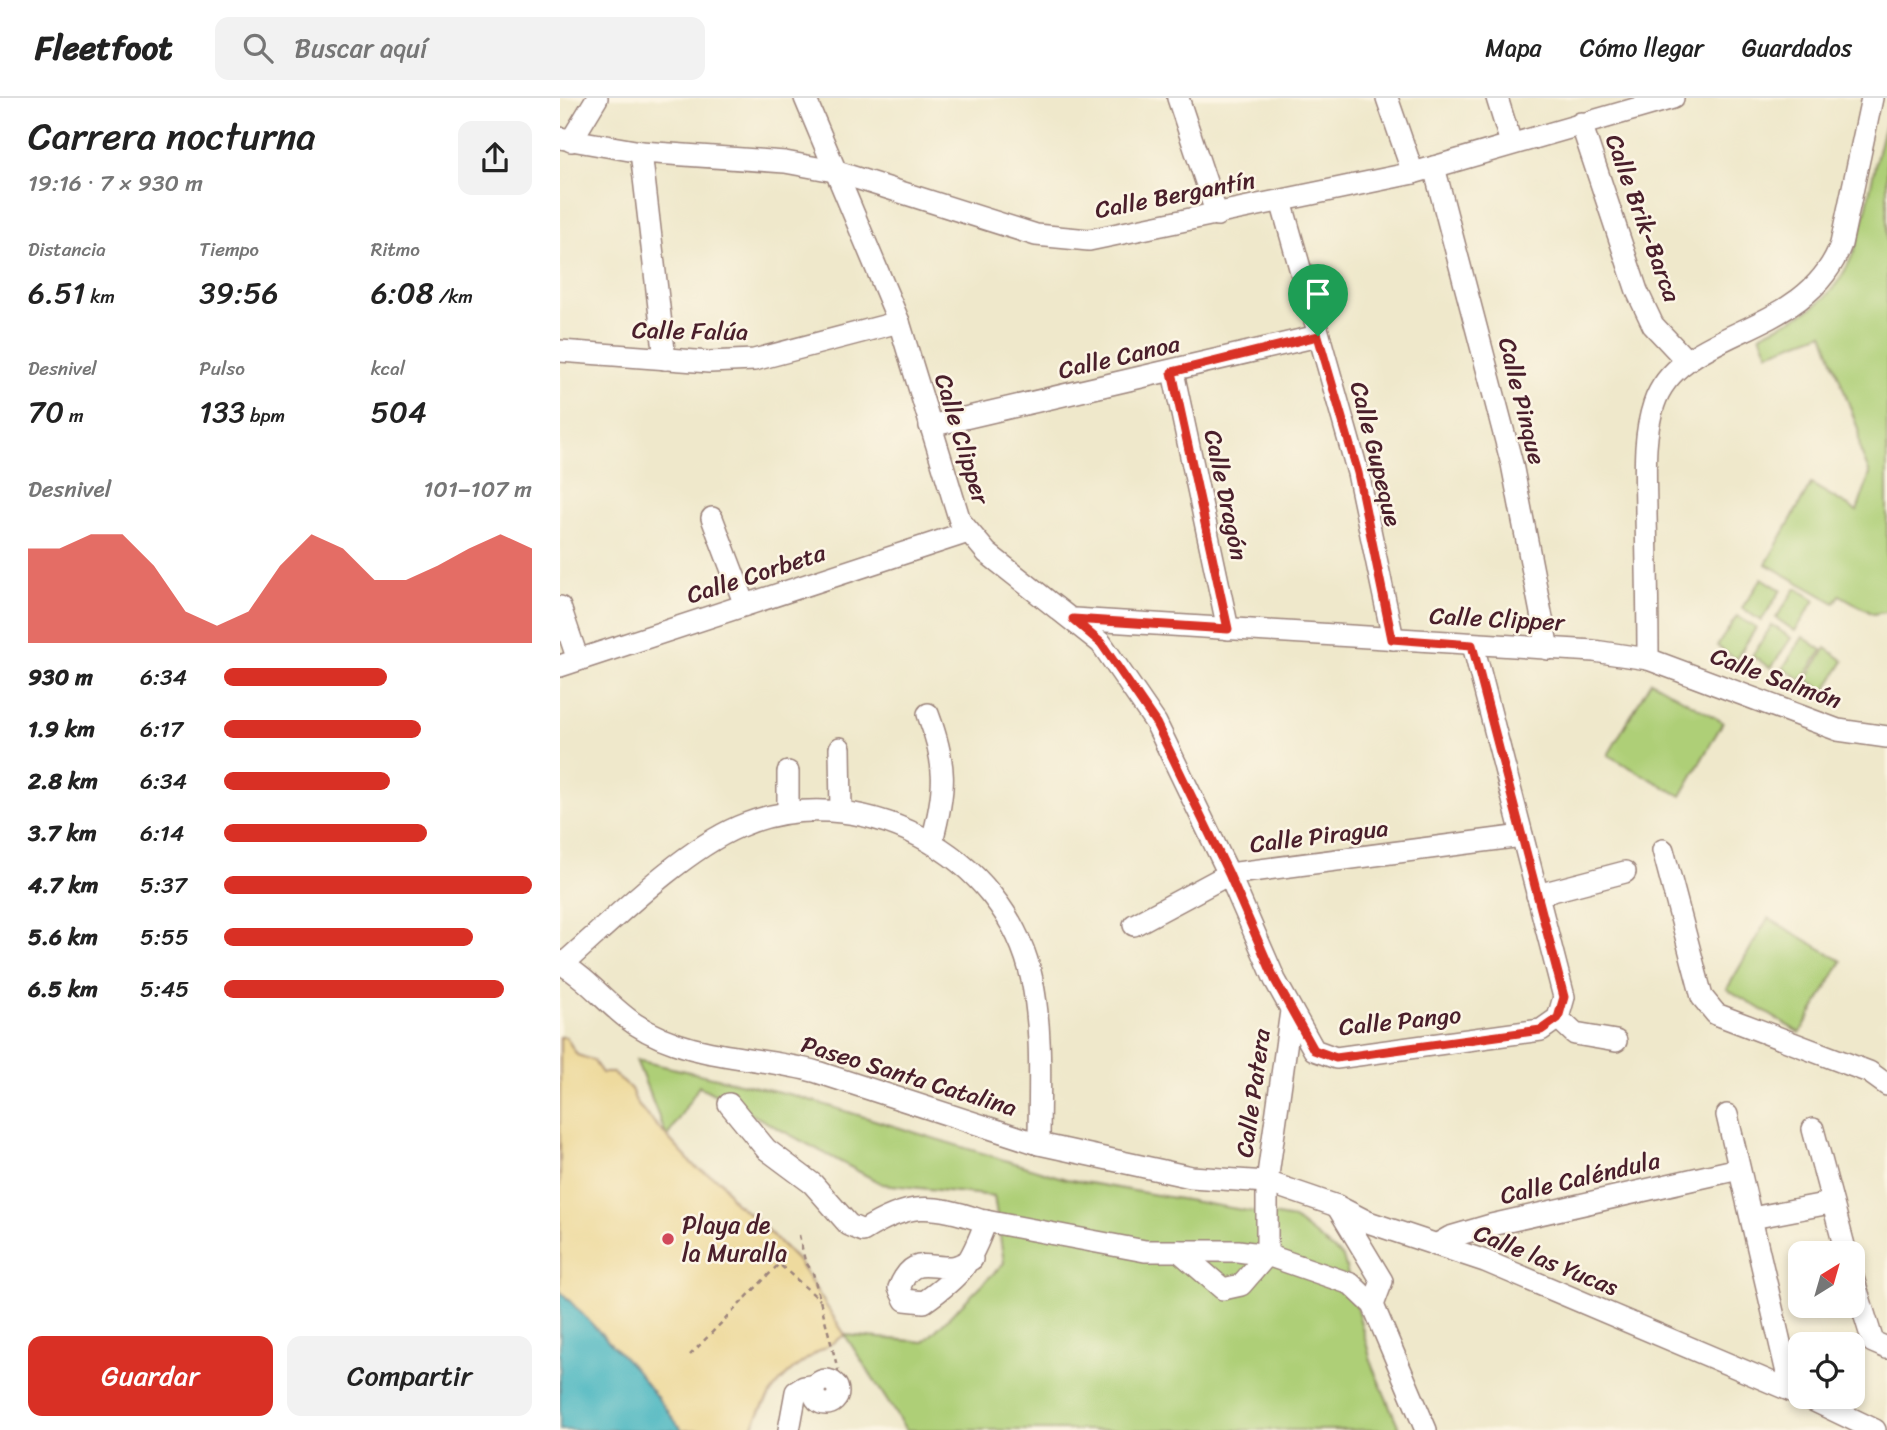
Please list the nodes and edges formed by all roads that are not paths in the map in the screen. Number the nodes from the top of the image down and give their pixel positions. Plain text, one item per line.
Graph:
1 (597, 98) edge
2 (1178, 98) edge
3 (1387, 98) edge
4 (1497, 98) edge
5 (1673, 98) edge
6 (1872, 98) edge
7 (810, 99) edge
8 (1581, 123) junction
9 (565, 140) edge
10 (1511, 144) junction
11 (641, 152) junction
12 (1434, 167) junction
13 (834, 171) junction
14 (1412, 173) junction
15 (1281, 201) junction
16 (1217, 215) junction
17 (899, 321) junction
18 (1318, 336) junction
19 (560, 351) edge
20 (665, 359) junction
21 (1686, 360) junction
22 (1172, 372) junction
23 (930, 426) junction
24 (712, 517) dead end
25 (968, 532) junction
26 (745, 605) junction
27 (560, 607) edge
28 (1073, 619) junction
29 (1228, 629) junction
30 (1392, 639) junction
31 (1472, 645) junction
32 (1548, 649) junction
33 (1648, 659) junction
34 (569, 663) edge
35 (928, 714) dead end
36 (1887, 737) edge
37 (840, 748) dead end
38 (788, 772) dead end
39 (841, 811) junction
40 (788, 812) junction
41 (1522, 836) junction
42 (932, 841) junction
43 (1663, 850) dead end
44 (1625, 872) dead end
45 (1229, 874) junction
46 (1537, 895) junction
47 (1134, 925) dead end
48 (562, 964) edge
49 (1290, 1011) junction
50 (1558, 1018) junction
51 (1616, 1041) dead end
52 (1887, 1086) edge
53 (729, 1104) dead end
54 (1727, 1115) dead end
55 (1813, 1129) dead end
56 (1039, 1144) junction
57 (1739, 1169) junction
58 (1267, 1182) junction
59 (1830, 1203) junction
60 (1337, 1206) junction
61 (1752, 1218) junction
62 (986, 1221) junction
63 (1842, 1241) edge
64 (1436, 1245) junction
65 (1179, 1251) junction
66 (1267, 1255) junction
67 (972, 1259) dead end
68 (1373, 1305) junction
69 (1865, 1318) edge
70 (1887, 1348) edge
71 (1788, 1353) edge
72 (825, 1384) road end
73 (1788, 1389) edge
74 (1831, 1409) edge
75 (789, 1430) edge
76 (1426, 1430) edge
77 (1875, 1430) edge

1 - 9 street
2 - 16 street
3 - 14 street
4 - 10 street
5 - 8 street, Calle Bergantín
6 - 21 street
7 - 13 street, Calle Clipper
8 - 10 street, Calle Bergantín
8 - 21 street, Calle Brik-Barca
9 - 11 street, Calle Bergantín
10 - 12 street, Calle Bergantín
11 - 13 street, Calle Bergantín
11 - 20 street
12 - 14 street, Calle Bergantín
12 - 32 street, Calle Pinque
13 - 16 street, Calle Bergantín
13 - 17 street, Calle Clipper
14 - 15 street, Calle Bergantín
15 - 16 street, Calle Bergantín
15 - 18 street, Calle Gupeque
17 - 20 street, Calle Falúa
17 - 23 street, Calle Clipper
18 - 22 street, Calle Canoa
18 - 30 street, Calle Gupeque
19 - 20 street, Calle Falúa
21 - 33 street
22 - 23 street, Calle Canoa
22 - 29 street, Calle Dragón
23 - 25 street, Calle Clipper
24 - 26 street
25 - 26 street, Calle Corbeta
25 - 28 street, Calle Clipper
26 - 34 street, Calle Corbeta
27 - 34 street
28 - 29 street, Calle Clipper
28 - 45 street, Calle Pango
29 - 30 street, Calle Clipper
30 - 31 street, Calle Clipper
31 - 32 street, Calle Clipper
31 - 41 street
32 - 33 street, Calle Clipper
33 - 36 street, Calle Salmón
35 - 42 street
37 - 39 street
38 - 40 street
39 - 40 street
39 - 42 street
40 - 48 street
41 - 45 street, Calle Piragua
41 - 46 street
42 - 56 street
43 - 52 street
44 - 46 street
45 - 47 street, Calle Piragua
45 - 49 street, Calle Pango
46 - 50 street
48 - 56 street, Paseo Santa Catalina
49 - 50 street, Calle Pango
49 - 58 street, Calle Patera
50 - 51 street
53 - 62 street
54 - 57 street
55 - 59 street
56 - 58 street, Paseo Santa Catalina
57 - 61 street
57 - 64 street, Calle Caléndula
58 - 60 street, Calle las Yucas
58 - 66 street, Calle Patera
59 - 61 street
59 - 63 street
60 - 64 street, Calle las Yucas
60 - 68 street
61 - 71 street
62 - 65 street
62 - 67 street
64 - 73 street, Calle las Yucas
65 - 66 street
65 - 66 street
66 - 68 street
68 - 76 street
69 - 70 street
72 - 75 street
74 - 77 street, Calle las Yucas

